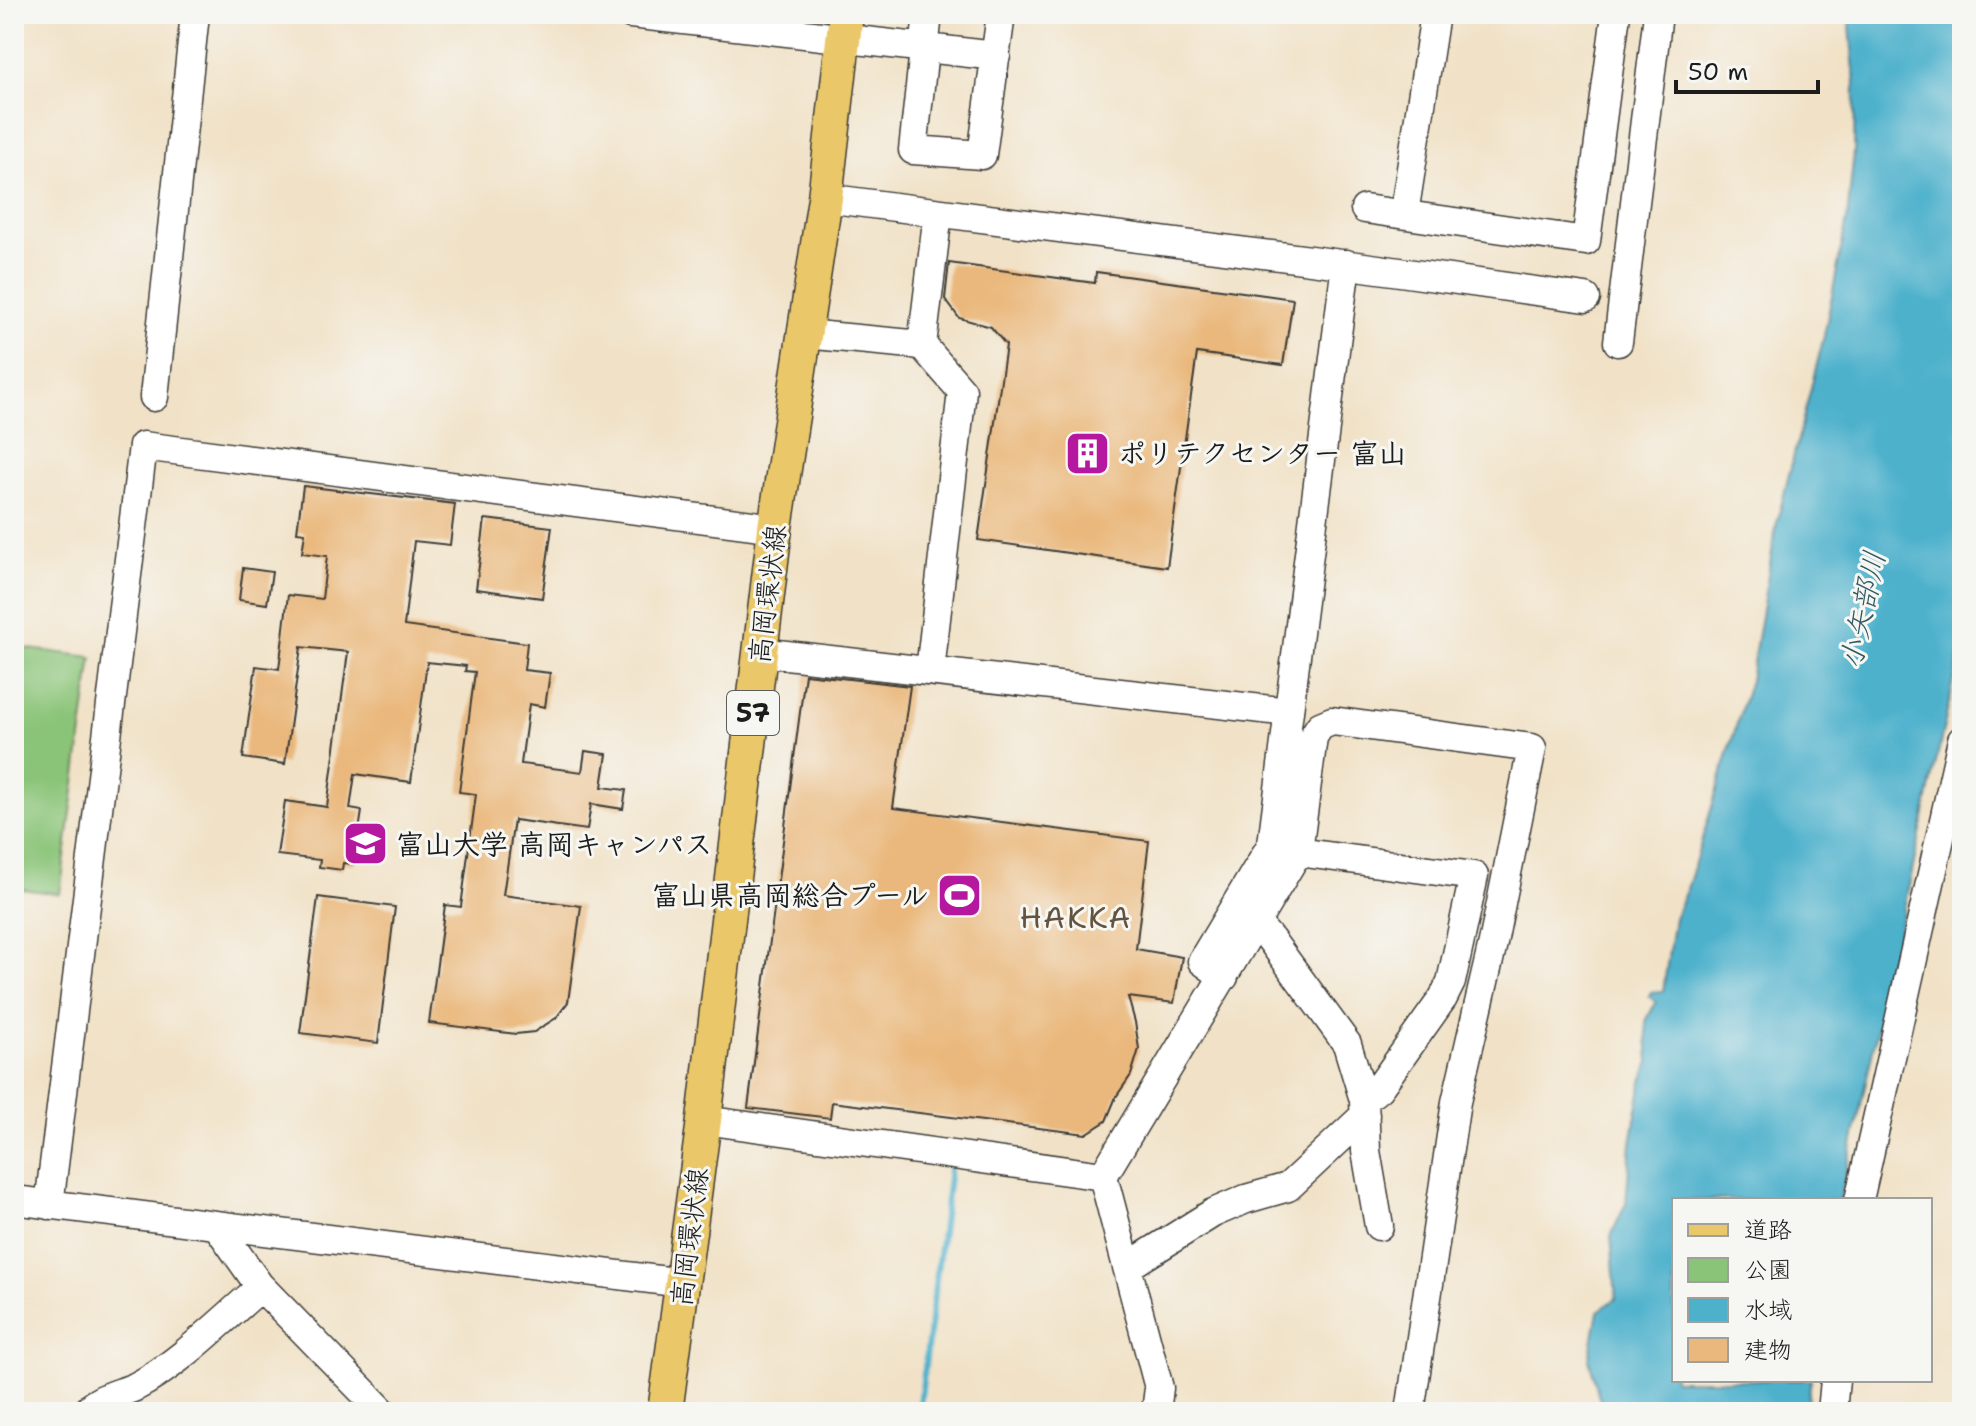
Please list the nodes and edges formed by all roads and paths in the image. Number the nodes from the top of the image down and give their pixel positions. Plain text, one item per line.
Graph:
1 (195, 14) edge
2 (631, 14) edge
3 (928, 14) edge
4 (1001, 14) edge
5 (1435, 14) edge
6 (1616, 14) edge
7 (1658, 14) edge
8 (844, 26) edge
9 (925, 48) junction
10 (996, 56) junction
11 (825, 198) junction
12 (1365, 209) dead end
13 (938, 213) junction
14 (1404, 214) junction
15 (1346, 264) junction
16 (1586, 298) dead end
17 (804, 334) junction
18 (1618, 342) dead end
19 (922, 345) junction
20 (154, 397) dead end
21 (775, 528) junction
22 (760, 652) junction
23 (930, 671) junction
24 (1289, 712) junction
25 (1962, 740) edge
26 (1298, 852) junction
27 (1256, 923) junction
28 (1224, 977) junction
29 (1365, 1107) junction
30 (704, 1120) junction
31 (1103, 1176) junction
32 (1859, 1198) edge
33 (14, 1200) edge
34 (49, 1205) junction
35 (1379, 1226) dead end
36 (218, 1227) junction
37 (1127, 1267) junction
38 (683, 1283) junction
39 (261, 1287) junction
40 (1835, 1382) edge
41 (133, 1399) edge
42 (86, 1412) edge
43 (383, 1412) edge
44 (665, 1412) edge
45 (1156, 1412) edge
46 (1410, 1412) edge
47 (1832, 1412) edge

1 - 20 street
2 - 8 street
3 - 9 street
4 - 10 street
5 - 14 street
6 - 14 street
7 - 18 street
8 - 9 street
8 - 11 main road, 高岡環状線 / 57
9 - 10 street
9 - 10 street
11 - 13 street
11 - 17 main road, 高岡環状線 / 57
12 - 14 street
13 - 15 street
13 - 19 street
15 - 16 street
15 - 24 street
17 - 19 street
17 - 21 main road, 高岡環状線 / 57
19 - 23 street
21 - 22 main road, 高岡環状線 / 57
21 - 34 street
22 - 23 street
22 - 30 main road, 高岡環状線 / 57
23 - 24 street
24 - 28 street
25 - 32 street
26 - 27 street
26 - 29 street
26 - 46 street
27 - 28 street
27 - 29 street
28 - 31 street
29 - 35 street
29 - 37 street
30 - 31 street
30 - 38 main road, 高岡環状線 / 57
31 - 37 street
33 - 34 street
34 - 36 street
36 - 38 street
36 - 39 street
37 - 45 street
38 - 44 main road, 高岡環状線 / 57
39 - 41 street
39 - 43 street
40 - 47 street
41 - 42 street

